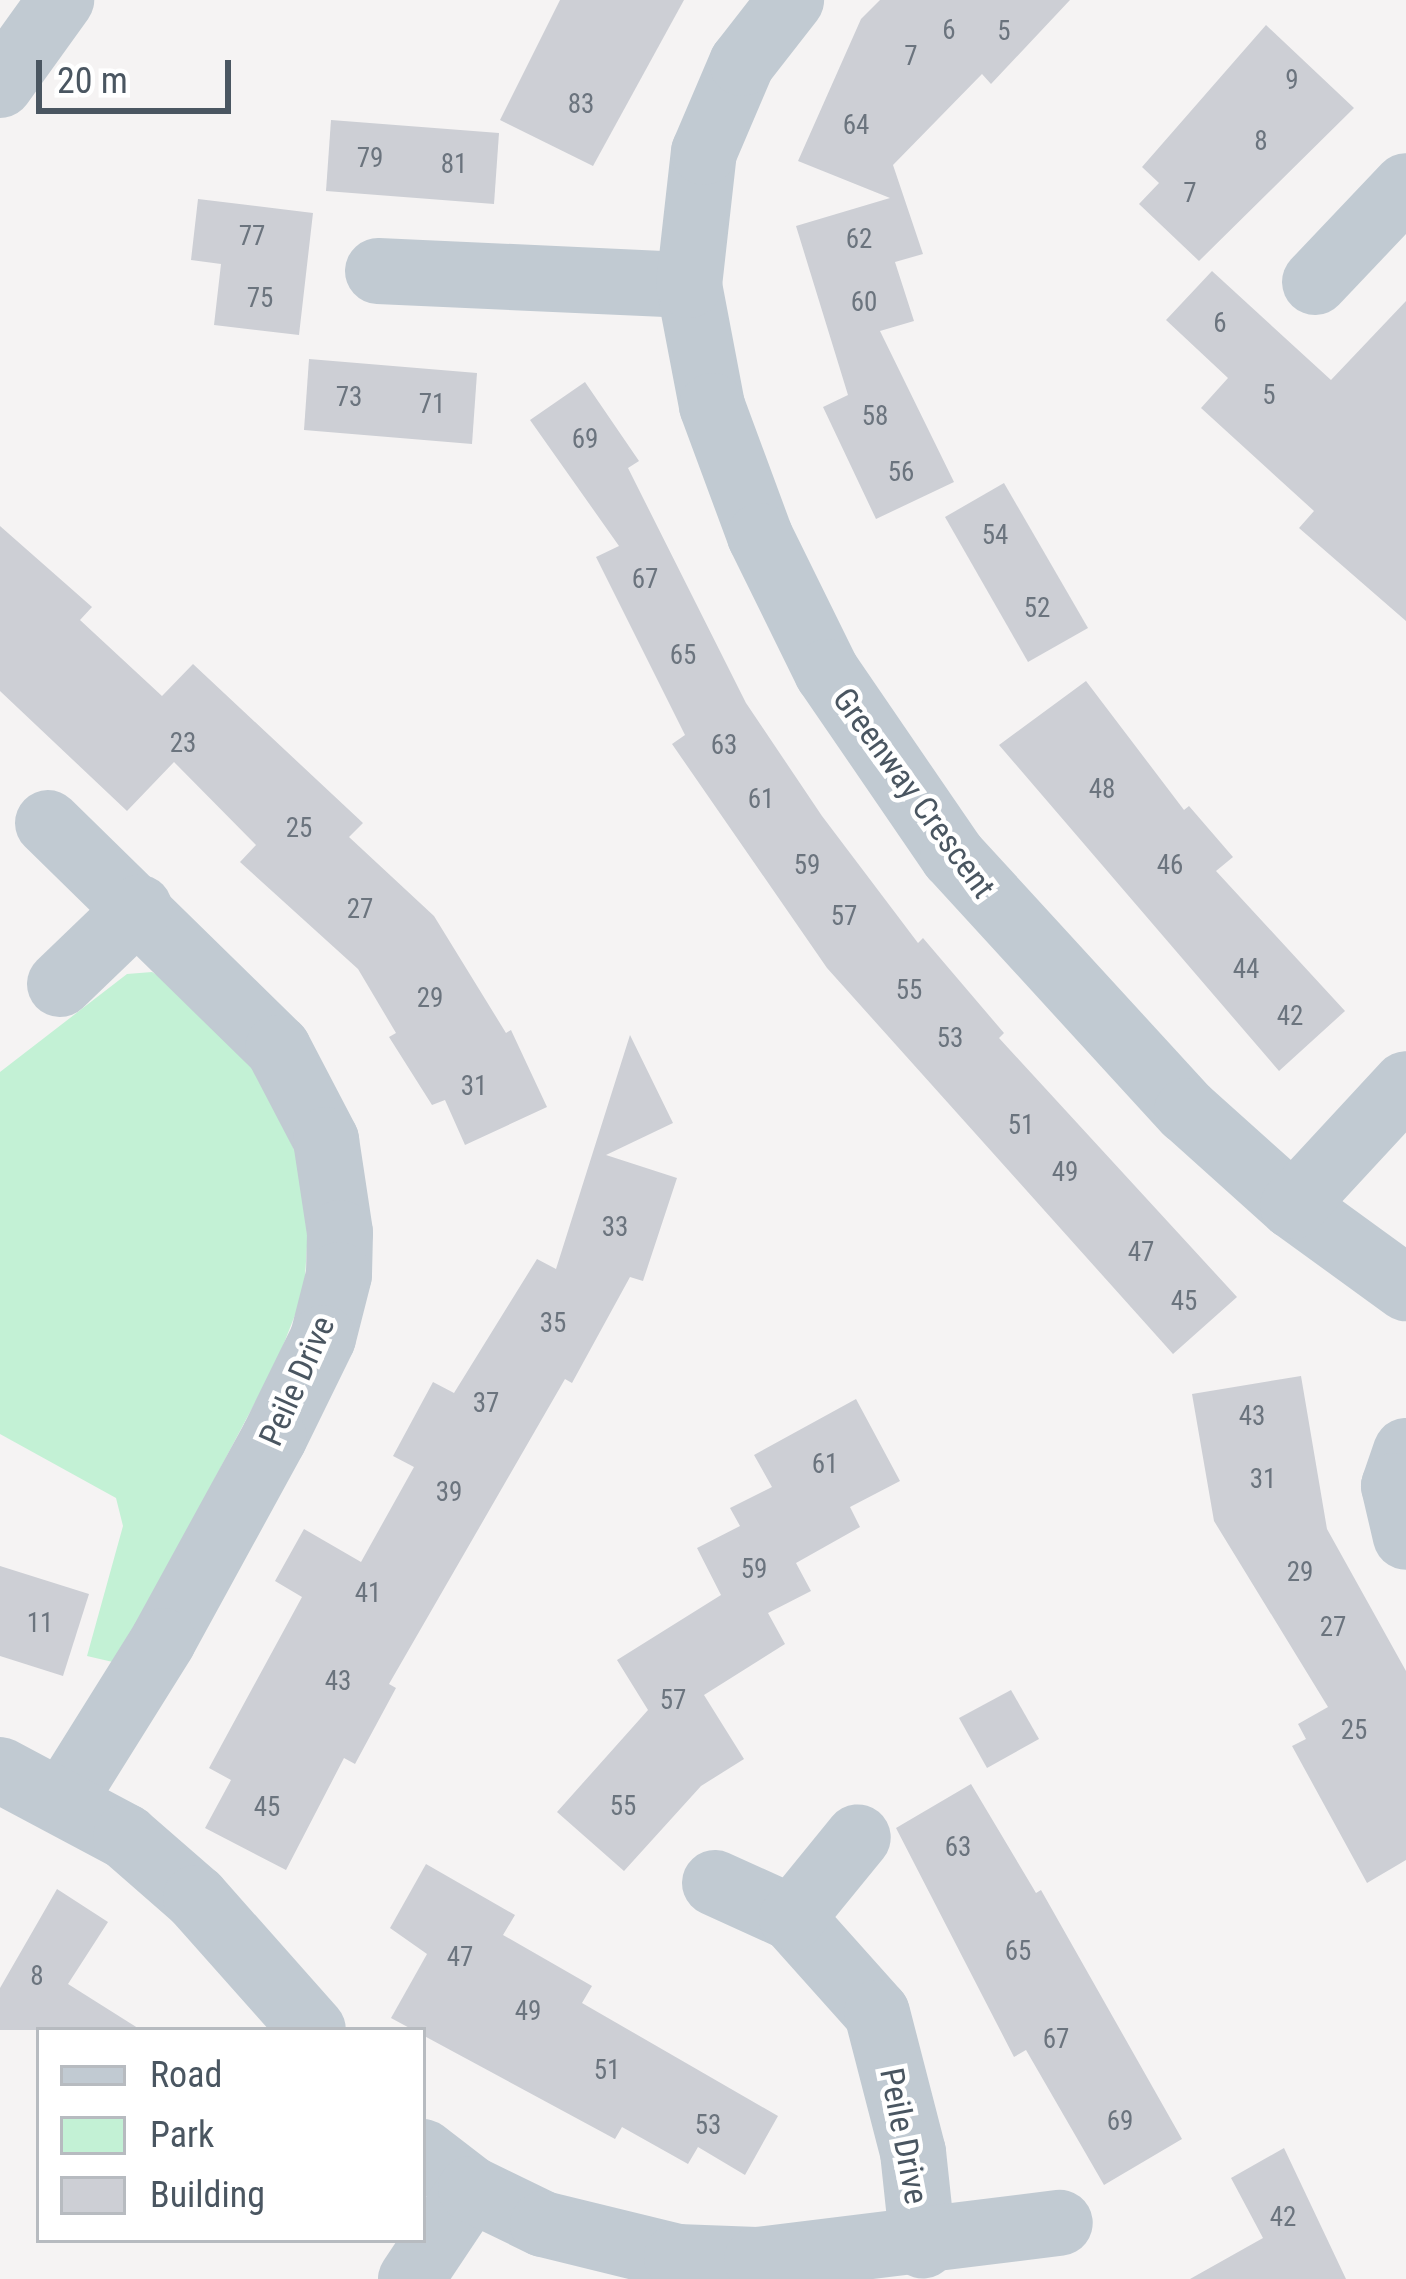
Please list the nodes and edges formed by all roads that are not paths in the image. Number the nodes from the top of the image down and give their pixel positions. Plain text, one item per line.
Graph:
1 (61, 0) edge
2 (791, 0) edge
3 (0, 86) edge
4 (1406, 186) edge
5 (378, 271) dead end
6 (1315, 282) dead end
7 (689, 285) junction
8 (48, 824) dead end
9 (139, 908) junction
10 (60, 984) dead end
11 (1406, 1084) edge
12 (1293, 1206) junction
13 (1406, 1288) edge
14 (1406, 1450) edge
15 (1406, 1538) edge
16 (0, 1770) edge
17 (63, 1801) junction
18 (858, 1837) dead end
19 (715, 1882) dead end
20 (792, 1918) junction
21 (310, 2027) edge
22 (447, 2171) edge
23 (1060, 2223) dead end
24 (426, 2234) edge
25 (423, 2243) edge
26 (922, 2245) junction
27 (411, 2279) edge

1 - 3 street
2 - 7 street, Greenway Crescent
4 - 6 street
5 - 7 street
7 - 12 street, Greenway Crescent
8 - 9 street, Peile Drive
9 - 10 street
9 - 17 street, Peile Drive
11 - 12 street
12 - 13 street, Greenway Crescent
14 - 15 street
16 - 17 street
17 - 21 street
18 - 20 street
19 - 20 street, Peile Drive
20 - 26 street, Peile Drive
22 - 24 street, Peile Drive
22 - 26 street, Peile Drive
23 - 26 street, Peile Drive
25 - 27 street, Peile Drive

